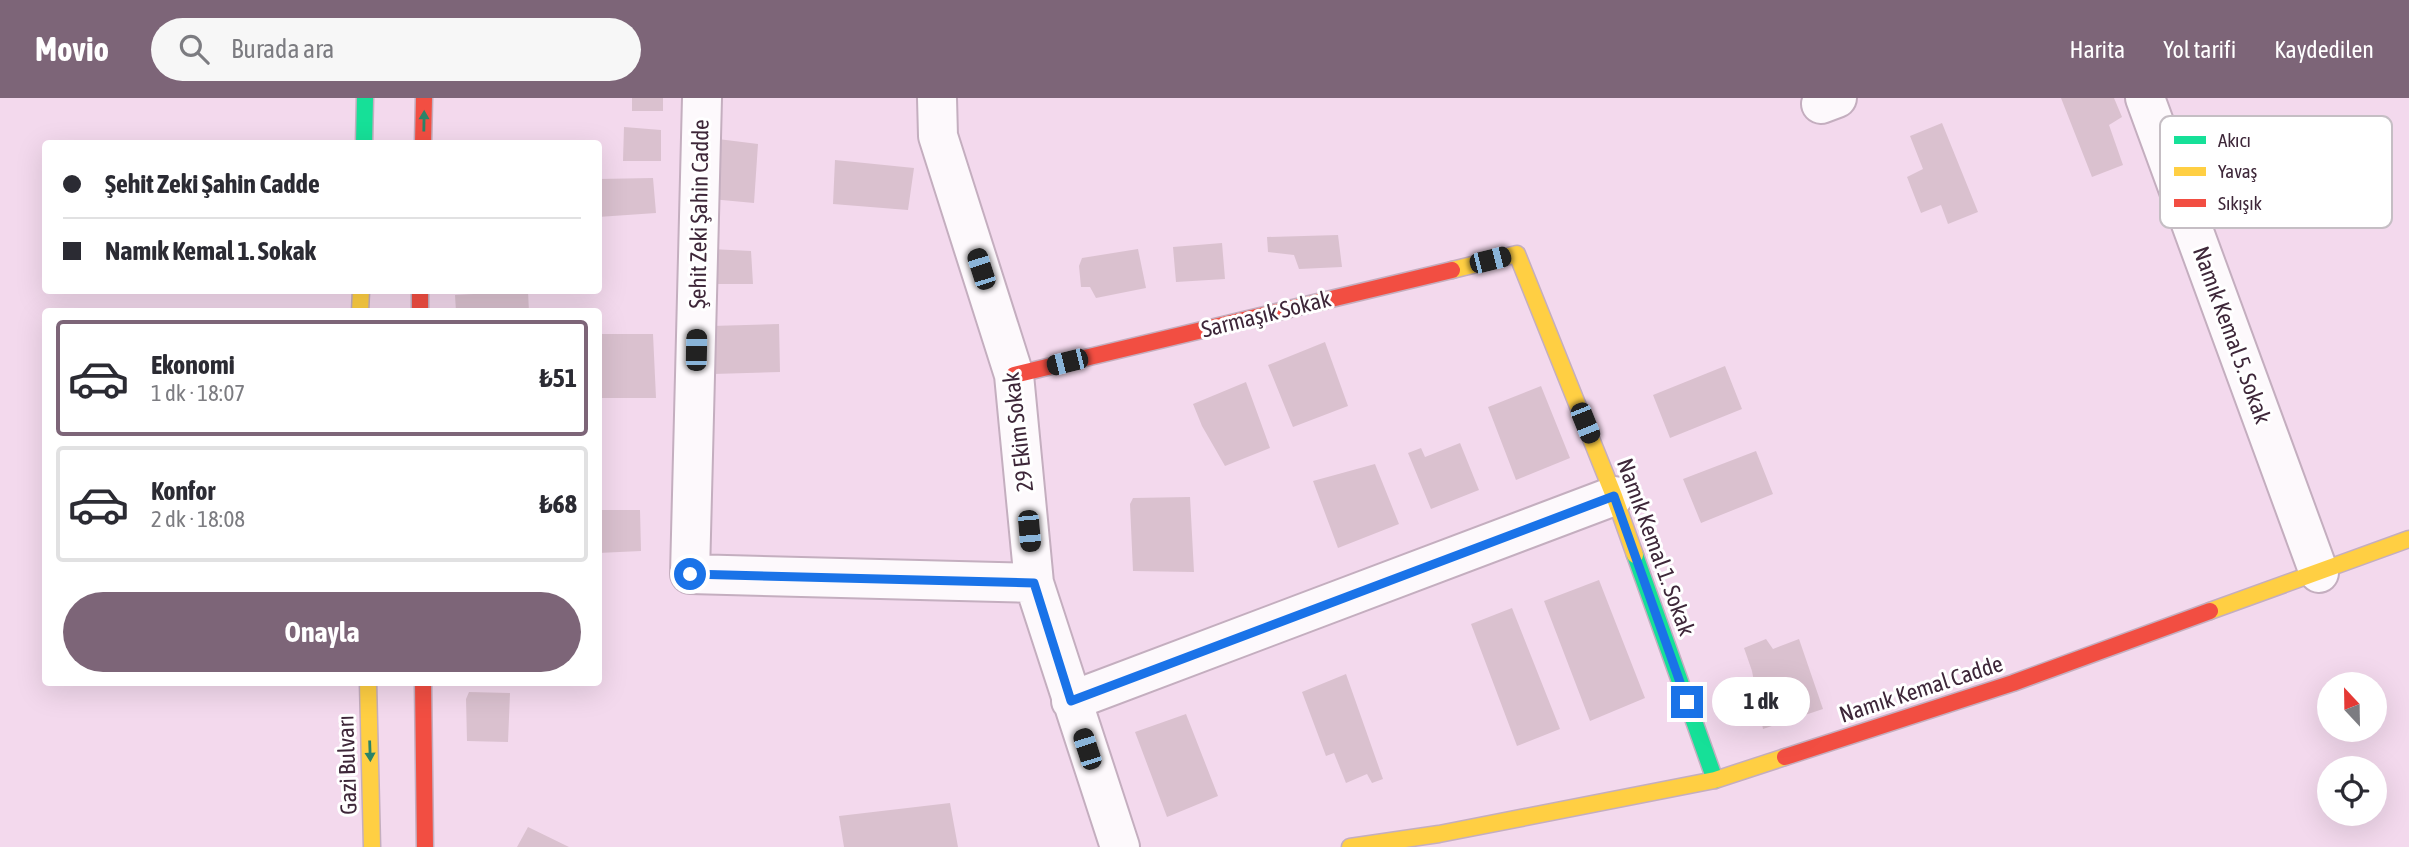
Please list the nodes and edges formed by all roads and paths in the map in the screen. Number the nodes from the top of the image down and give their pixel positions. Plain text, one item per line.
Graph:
1 (365, 98) edge
2 (424, 98) edge
3 (702, 98) edge
4 (937, 98) edge
5 (2145, 98) edge
6 (2160, 139) edge
7 (364, 140) edge
8 (424, 140) edge
9 (2193, 228) edge
10 (1517, 254) joint
11 (1014, 375) junction
12 (1614, 496) junction
13 (2409, 539) edge
14 (2319, 573) junction
15 (1034, 583) junction
16 (368, 686) edge
17 (423, 686) edge
18 (1071, 701) junction
19 (1715, 780) junction
20 (1440, 841) edge
21 (372, 847) edge
22 (425, 847) edge
23 (1120, 847) edge
24 (1350, 847) edge

1 - 7 street
8 -> 2 street
3 - 15 street, Şehit Zeki Şahin Cadde
4 - 11 street, 29 Ekim Sokak
5 - 6 street, Namık Kemal 5. Sokak
9 - 14 street, Namık Kemal 5. Sokak
10 - 11 street, Sarmaşık Sokak
10 - 12 street, Namık Kemal 1. Sokak
11 - 15 street, 29 Ekim Sokak
12 - 18 street
12 - 19 street, Namık Kemal 1. Sokak
13 - 14 street, Namık Kemal Cadde
14 - 19 street, Namık Kemal Cadde
15 - 18 street, 29 Ekim Sokak
16 -> 21 street, Gazi Bulvarı
17 - 22 street
18 - 23 street, 29 Ekim Sokak
19 - 20 street, Namık Kemal Cadde
20 - 24 street, Namık Kemal Cadde

